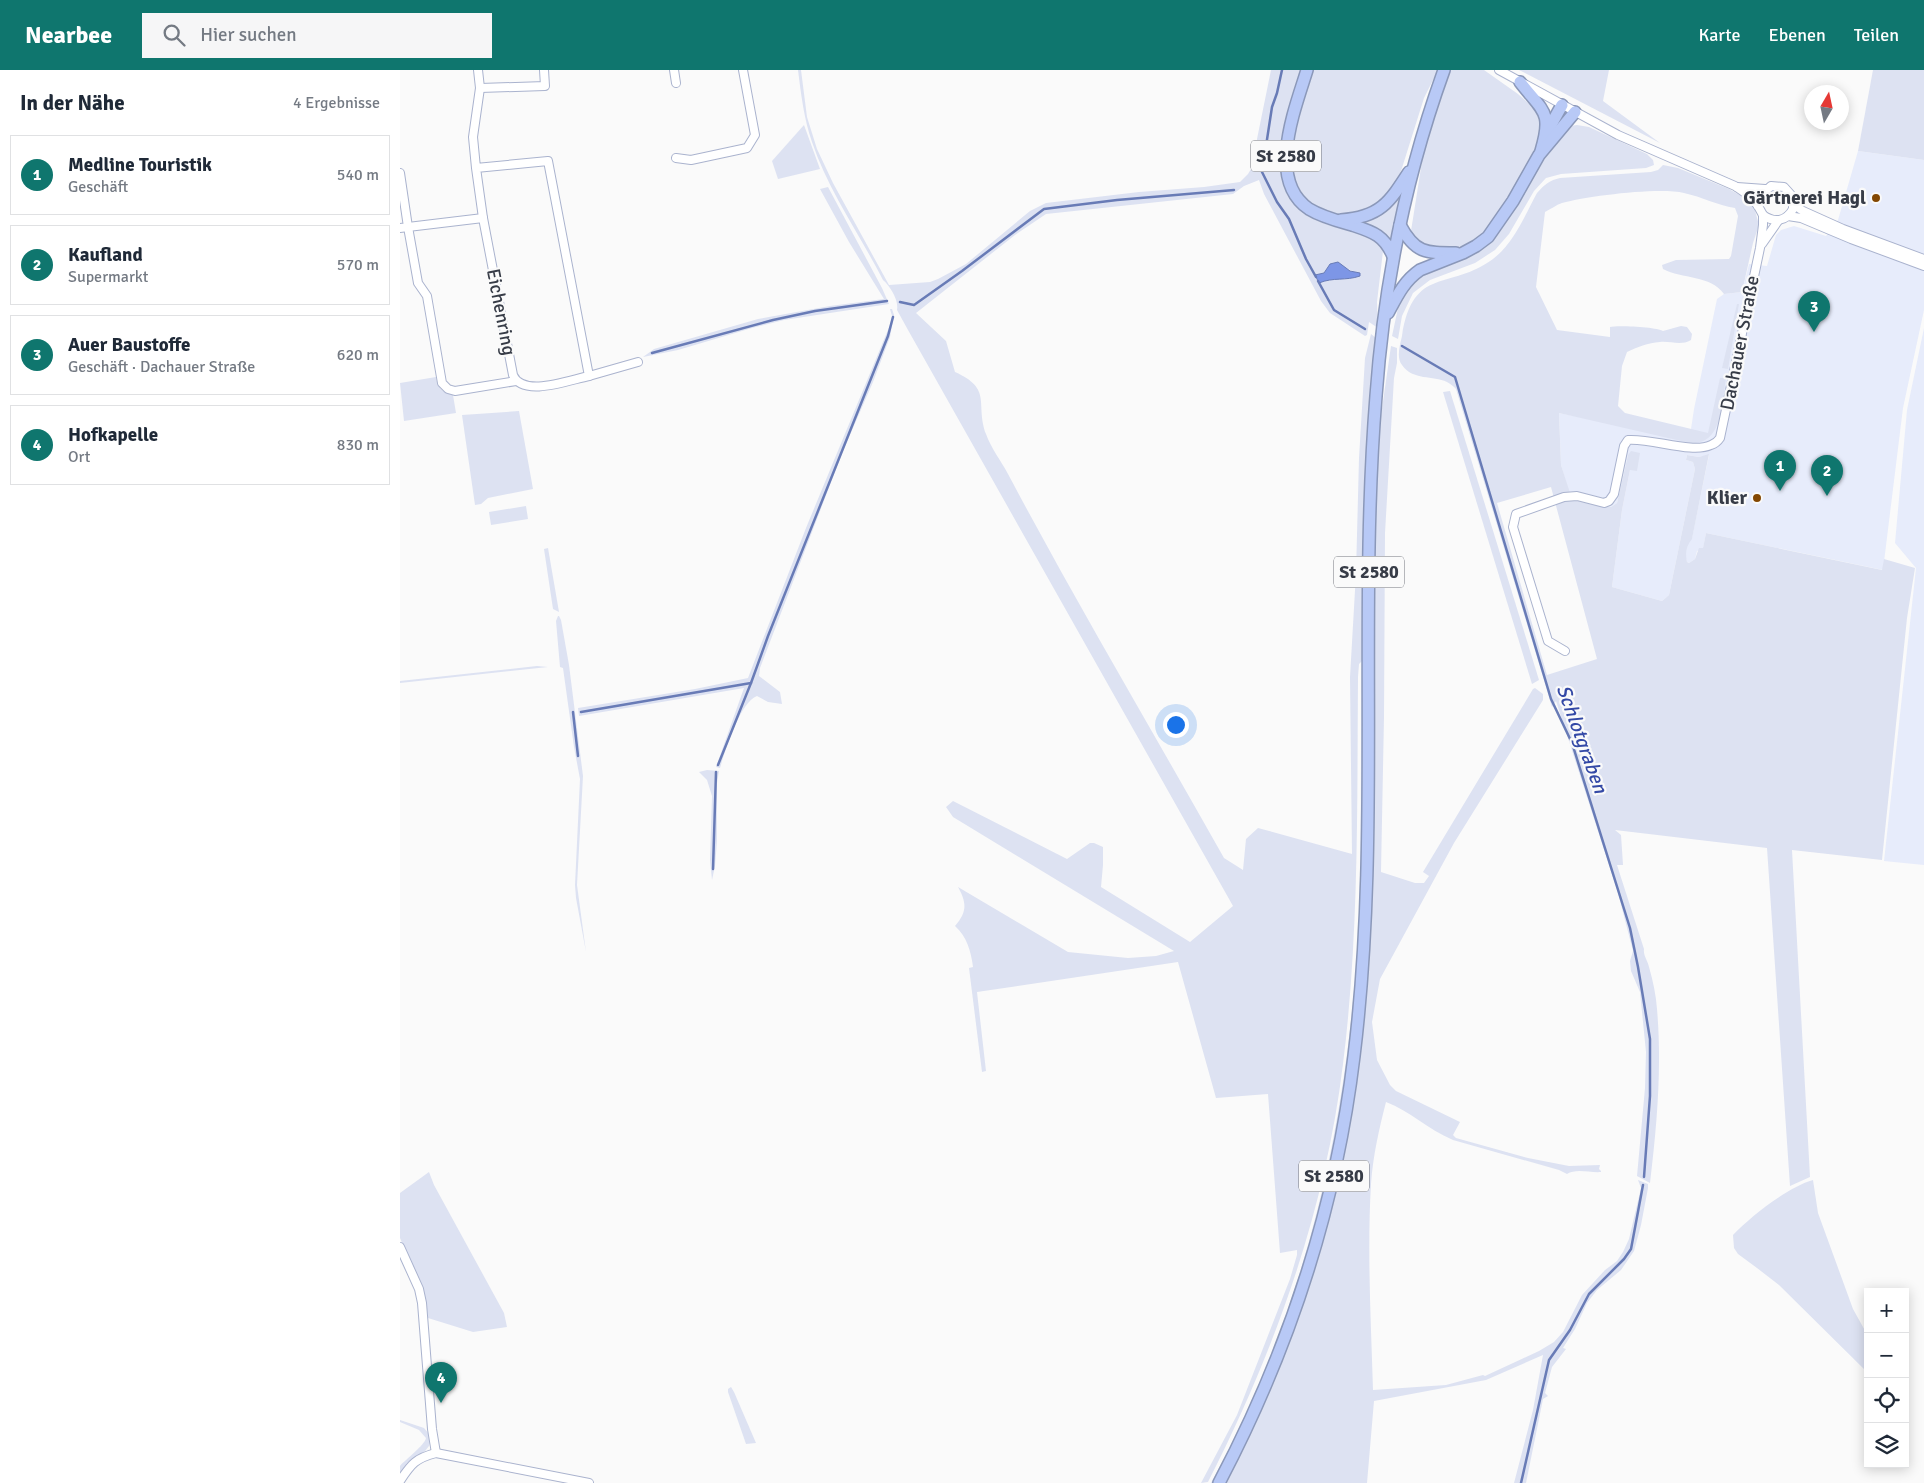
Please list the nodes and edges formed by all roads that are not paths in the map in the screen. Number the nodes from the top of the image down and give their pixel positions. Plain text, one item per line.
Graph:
1 (478, 70) edge
2 (544, 70) edge
3 (674, 70) edge
4 (743, 70) edge
5 (1307, 70) edge
6 (1444, 70) edge
7 (1499, 70) edge
8 (1520, 82) junction
9 (676, 83) dead end
10 (480, 88) junction
11 (1562, 105) junction
12 (1575, 112) junction
13 (1545, 136) junction
14 (1539, 155) junction
15 (676, 158) dead end
16 (1416, 162) junction
17 (476, 168) junction
18 (400, 173) edge
19 (1735, 186) junction
20 (1765, 190) junction
21 (1794, 205) junction
22 (1758, 206) junction
23 (1763, 215) junction
24 (1788, 216) junction
25 (483, 218) junction
26 (1335, 220) junction
27 (1778, 221) junction
28 (1400, 224) junction
29 (404, 228) edge
30 (1760, 248) junction
31 (1463, 253) junction
32 (1394, 256) junction
33 (1924, 259) edge
34 (1924, 266) edge
35 (1384, 323) junction
36 (638, 362) dead end
37 (589, 376) junction
38 (516, 381) junction
39 (1565, 651) dead end
40 (400, 1247) edge
41 (436, 1453) junction
42 (400, 1481) edge
43 (589, 1483) edge
44 (1219, 1483) edge

1 - 10 street, Eichenring
2 - 10 street
3 - 9 street
4 - 15 street
5 - 26 highway, St 2580
6 - 16 highway, St 2580
7 - 8 street
8 - 11 street
8 - 13 highway, St 2580
10 - 17 street, Eichenring
11 - 12 street
11 - 13 highway, St 2580
12 - 14 highway, St 2580
12 - 19 street
13 - 14 highway, St 2580
14 - 31 highway, St 2580
16 - 26 highway, St 2580
16 - 28 highway, St 2580
17 - 25 street, Eichenring
17 - 37 street
18 - 29 street
19 - 20 street
19 - 22 street
20 - 21 street
20 - 22 street
21 - 24 street
21 - 33 street
22 - 23 street
23 - 27 street
23 - 30 street, Dachauer Straße
24 - 27 street, Dachauer Straße
24 - 34 street
25 - 29 street
25 - 38 street, Eichenring
26 - 32 highway, St 2580
27 - 30 street, Dachauer Straße
28 - 31 highway
28 - 32 highway, St 2580
29 - 38 street
30 - 39 street, Dachauer Straße
31 - 35 highway, St 2580
32 - 35 highway, St 2580
35 - 44 highway, St 2580
36 - 37 street, Eichenring
37 - 38 street, Eichenring
40 - 41 street
41 - 42 street
41 - 43 street

